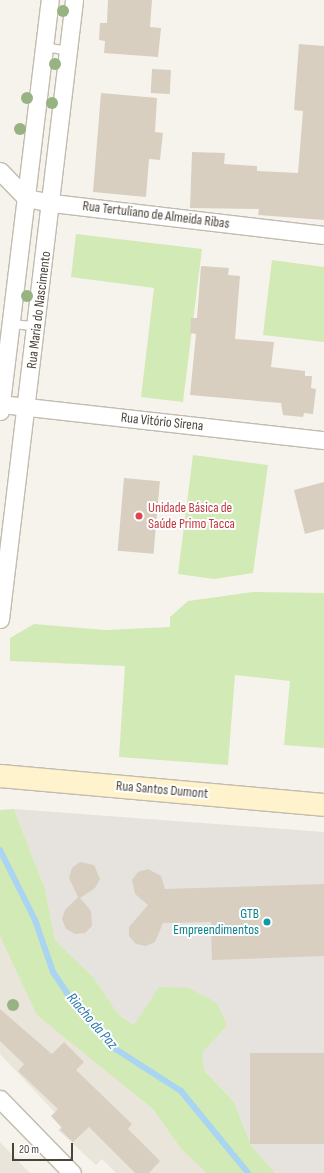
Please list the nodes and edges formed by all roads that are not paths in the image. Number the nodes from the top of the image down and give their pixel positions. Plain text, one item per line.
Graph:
1 (50, 0) edge
2 (74, 0) edge
3 (44, 47) junction
4 (68, 52) junction
5 (0, 171) edge
6 (26, 198) junction
7 (52, 203) junction
8 (324, 235) edge
9 (11, 324) junction
10 (37, 326) junction
11 (27, 407) junction
12 (0, 408) edge
13 (324, 440) edge
14 (5, 535) edge
15 (0, 619) edge
16 (0, 776) edge
17 (324, 805) edge
18 (0, 1099) edge
19 (72, 1173) edge

1 - 3 street, Rua Maria do Nascimento
2 - 4 street, Rua Maria do Nascimento
3 - 4 lane
3 - 6 street, Rua Maria do Nascimento
4 - 7 street, Rua Maria do Nascimento
5 - 6 street
6 - 7 street, Rua Tertuliano de Almeida Ribas
6 - 9 street, Rua Maria do Nascimento
7 - 8 street, Rua Tertuliano de Almeida Ribas
7 - 10 street, Rua Maria do Nascimento
9 - 10 lane
9 - 12 street, Rua Maria do Nascimento
10 - 11 street, Rua Maria do Nascimento
11 - 12 street, Rua Vitório Sirena
11 - 13 street, Rua Vitório Sirena
11 - 14 street, Rua Maria do Nascimento
14 - 15 street, Rua Maria do Nascimento
16 - 17 main road, Rua Santos Dumont
18 - 19 street

